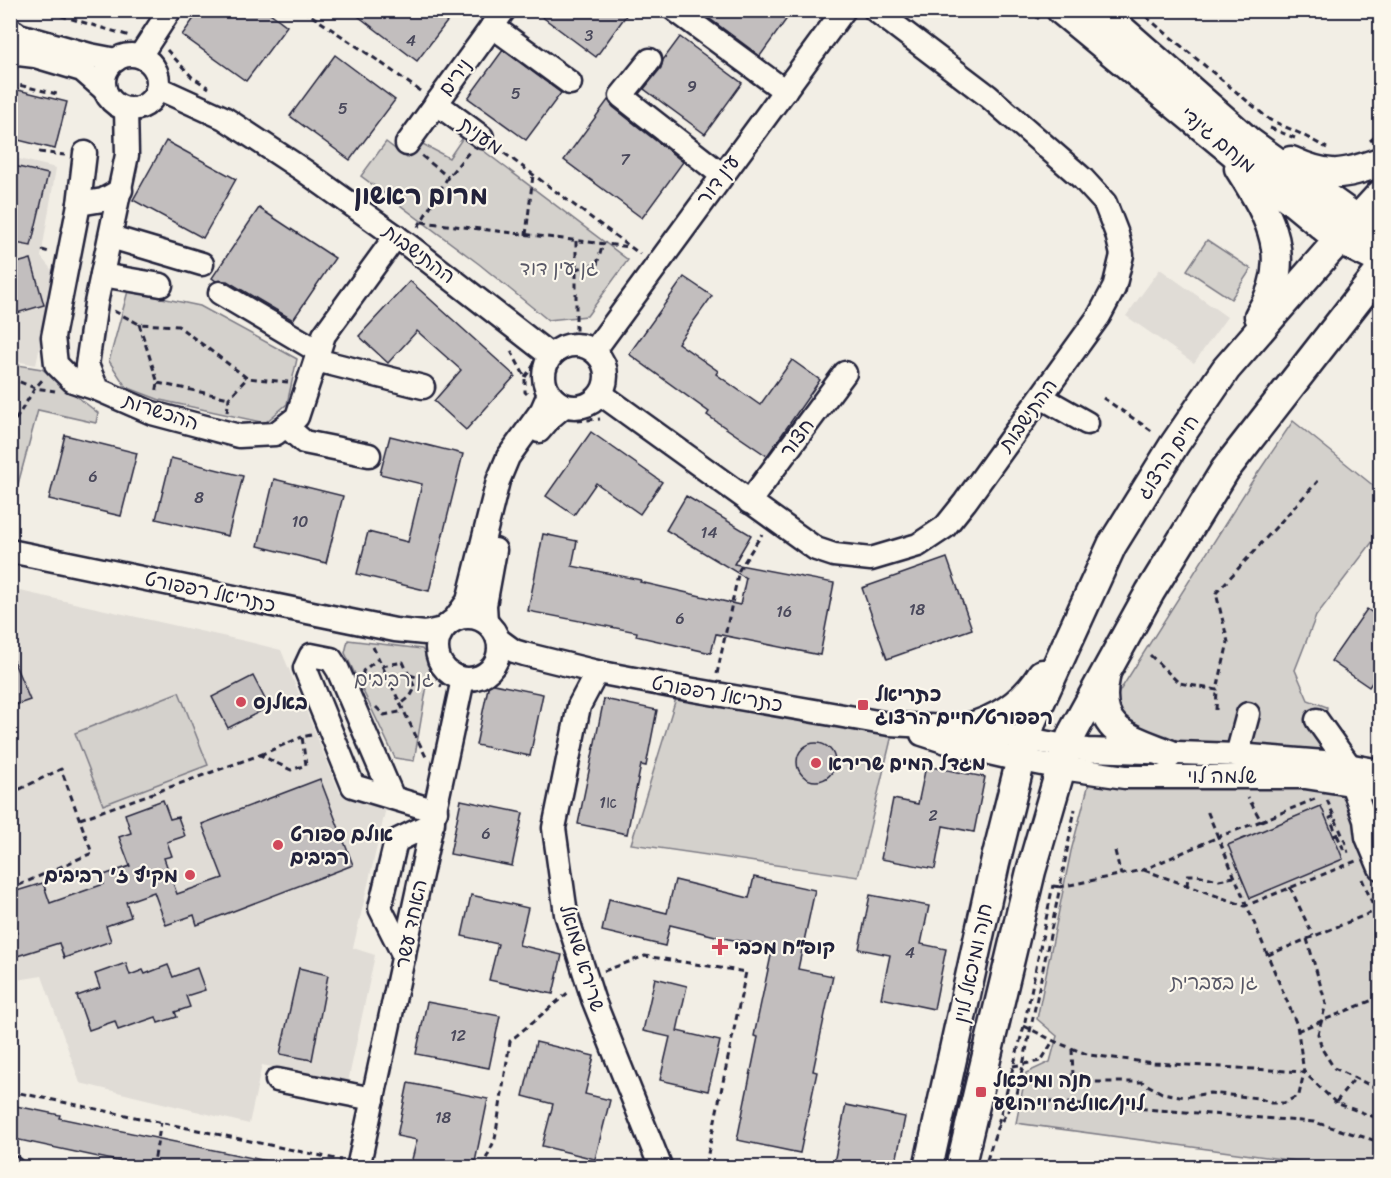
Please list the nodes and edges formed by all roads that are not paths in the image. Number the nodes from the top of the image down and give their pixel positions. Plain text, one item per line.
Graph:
1 (170, 10) edge
2 (675, 10) edge
3 (844, 10) edge
4 (875, 10) edge
5 (1061, 10) edge
6 (1099, 10) edge
7 (493, 17) edge
8 (10, 29) edge
9 (10, 52) edge
10 (140, 56) junction
11 (116, 60) junction
12 (650, 60) dead end
13 (570, 83) dead end
14 (158, 88) junction
15 (105, 90) junction
16 (784, 91) junction
17 (436, 103) junction
18 (126, 109) junction
19 (482, 137) road end
20 (1247, 138) junction
21 (407, 144) road end
22 (85, 153) dead end
23 (1380, 162) edge
24 (722, 174) junction
25 (121, 190) junction
26 (1380, 195) edge
27 (79, 204) junction
28 (1349, 230) junction
29 (111, 237) junction
30 (402, 240) junction
31 (1380, 253) edge
32 (1380, 260) edge
33 (202, 264) dead end
34 (1380, 271) edge
35 (102, 274) junction
36 (161, 285) dead end
37 (220, 292) dead end
38 (585, 348) junction
39 (317, 356) junction
40 (551, 356) junction
41 (1226, 369) junction
42 (845, 374) dead end
43 (423, 387) dead end
44 (97, 389) junction
45 (601, 394) junction
46 (1041, 397) junction
47 (552, 403) junction
48 (1087, 423) dead end
49 (286, 426) junction
50 (369, 455) dead end
51 (749, 502) junction
52 (10, 551) edge
53 (1085, 603) junction
54 (445, 633) junction
55 (494, 642) junction
56 (1106, 670) junction
57 (597, 672) junction
58 (462, 686) junction
59 (1248, 714) dead end
60 (1317, 720) dead end
61 (889, 724) junction
62 (967, 728) junction
63 (1023, 749) junction
64 (1169, 754) junction
65 (1237, 755) junction
66 (1064, 757) junction
67 (1380, 771) edge
68 (1350, 775) junction
69 (1380, 791) edge
70 (393, 798) junction
71 (1380, 804) edge
72 (434, 817) junction
73 (1365, 820) junction
74 (1378, 862) edge
75 (404, 956) junction
76 (277, 1080) dead end
77 (373, 1099) junction
78 (359, 1166) edge
79 (661, 1167) edge
80 (928, 1167) edge
81 (960, 1167) edge

1 - 10 street
2 - 16 street
3 - 16 street, עין דור
4 - 46 street, ההתישבות
5 - 20 main road, מנחם גינדי
6 - 20 main road, מנחם גינדי
7 - 13 street
7 - 17 street, נירים
8 - 11 street
9 - 15 street
10 - 11 street
10 - 14 street
11 - 15 street
12 - 24 street
14 - 18 street
14 - 30 street, ההתישבות
15 - 18 street
16 - 24 street, עין דור
17 - 19 street, מענית
17 - 21 street, נירים
18 - 25 street, ההכשרות
20 - 23 main road
20 - 28 main road, מנחם גינדי
20 - 41 main road
22 - 27 street
24 - 38 street, עין דור
25 - 27 street
25 - 29 street, ההכשרות
26 - 28 main road, חיים הרצוג
27 - 44 street
28 - 31 main road, מנחם גינדי
28 - 32 main road, מנחם גינדי
28 - 41 main road, חיים הרצוג
29 - 33 street
29 - 35 street, ההכשרות
30 - 39 street
30 - 40 street, ההתישבות
34 - 56 main road
35 - 36 street
35 - 44 street, ההכשרות
37 - 39 street
38 - 40 street
38 - 45 street
39 - 43 street
39 - 49 street
40 - 47 street
41 - 53 main road, חיים הרצוג
42 - 51 street, חצור
44 - 49 street, ההכשרות
45 - 47 street
45 - 51 street, ההתישבות
46 - 48 street
46 - 51 street, ההתישבות
47 - 54 street
47 - 55 street
49 - 50 street
52 - 54 street, כתריאל רפפורט
53 - 62 main road
53 - 63 main road, חיים הרצוג
54 - 55 street
54 - 58 street
55 - 57 street, כתריאל רפפורט
55 - 58 street
56 - 64 main road
56 - 66 main road
57 - 61 street, כתריאל רפפורט
57 - 79 street, שרירא שמואל
58 - 72 street, האחד עשר
59 - 65 street
60 - 68 street
61 - 62 street, כתריאל רפפורט
61 - 63 street, כתריאל רפפורט
62 - 63 street, כתריאל רפפורט
63 - 66 street, כתריאל רפפורט
63 - 80 main road, חנה ומיכאל לוין
64 - 65 street, שלמה לוי
64 - 66 street, שלמה לוי
65 - 68 street, שלמה לוי
66 - 68 street, שלמה לוי
66 - 81 main road, חנה ומיכאל לוין
67 - 68 street, שלמה לוי
68 - 69 street, שלמה לוי
68 - 73 street
70 - 70 street
70 - 72 street
71 - 73 street
72 - 75 street, האחד עשר
72 - 75 street
73 - 74 street
75 - 77 street, האחד עשר
76 - 77 street
77 - 78 street, האחד עשר

